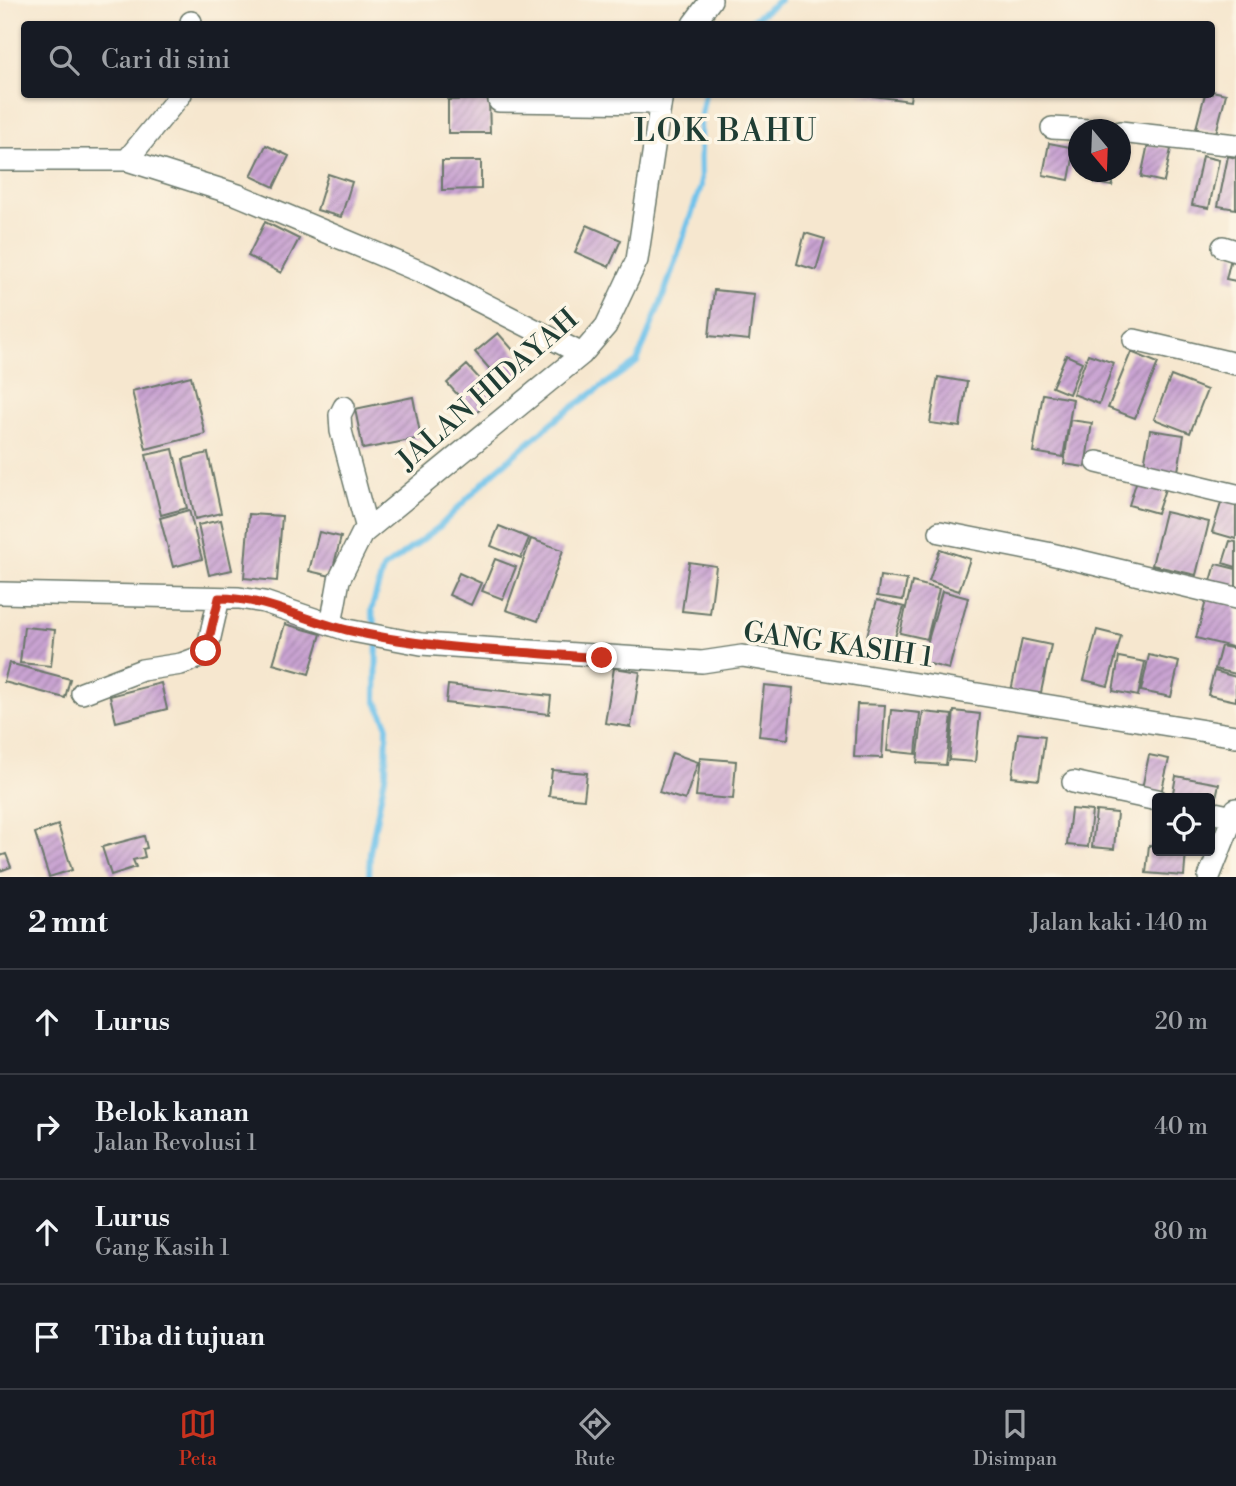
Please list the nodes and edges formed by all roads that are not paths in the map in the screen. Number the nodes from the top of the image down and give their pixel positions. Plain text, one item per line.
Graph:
1 (711, 0) edge
2 (695, 21) edge
3 (178, 98) edge
4 (661, 99) edge
5 (499, 101) dead end
6 (1052, 128) dead end
7 (1068, 129) edge
8 (1131, 133) edge
9 (1236, 145) edge
10 (127, 159) junction
11 (0, 160) edge
12 (1134, 340) dead end
13 (582, 354) junction
14 (1236, 364) edge
15 (344, 407) dead end
16 (1097, 462) dead end
17 (1236, 495) edge
18 (367, 529) junction
19 (940, 532) dead end
20 (0, 593) edge
21 (1236, 597) edge
22 (219, 598) junction
23 (339, 628) junction
24 (82, 693) dead end
25 (1236, 736) edge
26 (1073, 782) dead end
27 (1152, 799) edge
28 (1215, 812) edge
29 (1235, 813) edge
30 (1209, 877) edge

1 - 2 street
3 - 10 street
4 - 5 street
4 - 13 street, JALAN HIDAYAH
6 - 7 street
8 - 9 street
10 - 11 street
10 - 13 street
12 - 14 street
13 - 18 street, JALAN HIDAYAH
15 - 18 street
16 - 17 street
18 - 23 street, JALAN HIDAYAH
19 - 21 street
20 - 22 street, GANG KASIH 1
22 - 23 street, GANG KASIH 1
22 - 24 street
23 - 25 street, GANG KASIH 1
26 - 27 street
28 - 29 street
29 - 30 street

